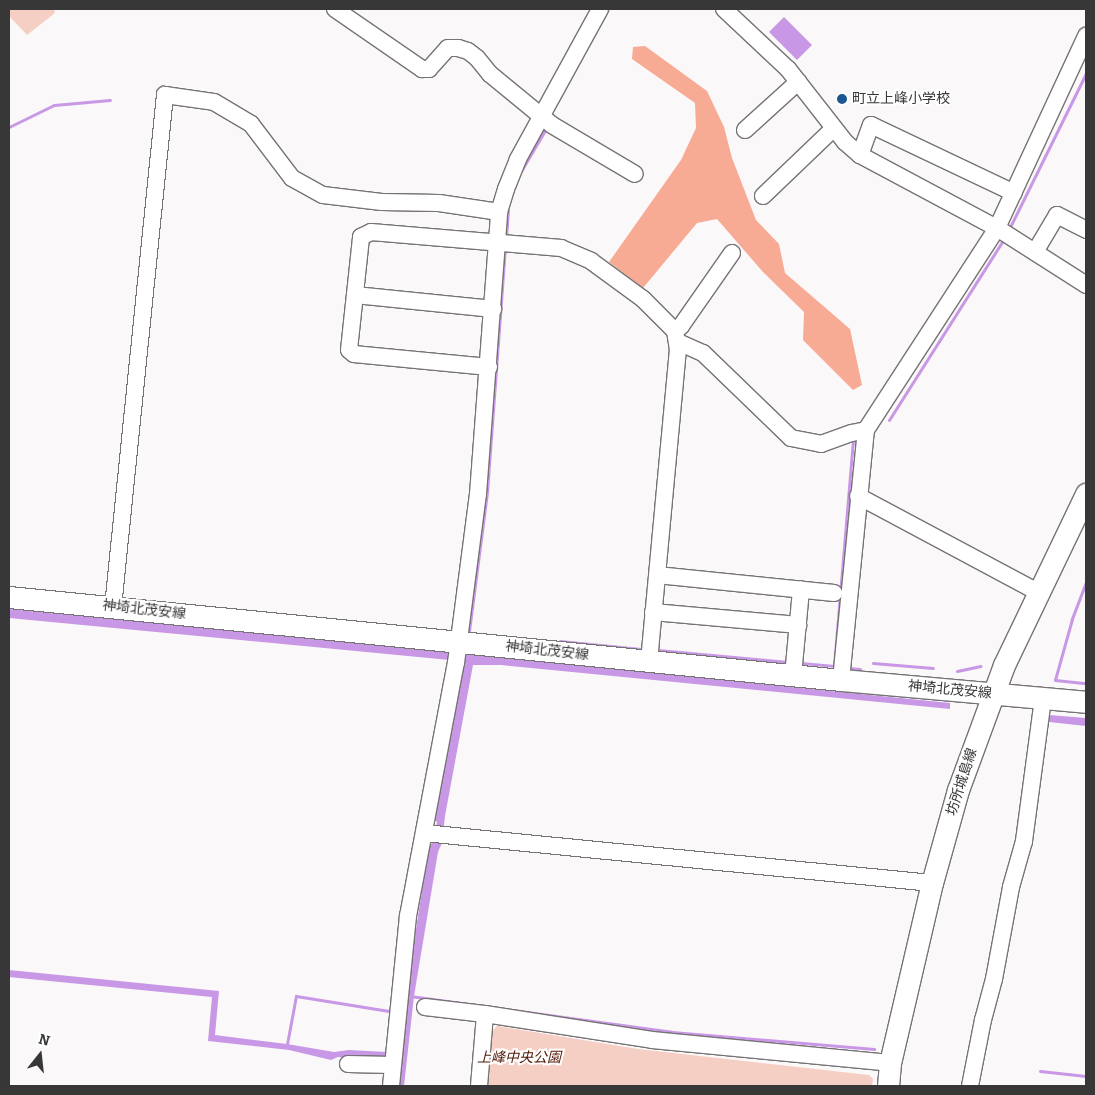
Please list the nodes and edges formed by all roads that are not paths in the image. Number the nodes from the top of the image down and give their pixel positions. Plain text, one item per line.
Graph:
1 (335, 9) edge
2 (600, 9) edge
3 (724, 9) edge
4 (1086, 36) edge
5 (798, 82) junction
6 (546, 121) junction
7 (834, 128) junction
8 (745, 130) dead end
9 (860, 155) junction
10 (635, 174) dead end
11 (1014, 192) junction
12 (763, 196) dead end
13 (499, 212) junction
14 (997, 228) junction
15 (1086, 230) edge
16 (504, 244) junction
17 (1035, 252) junction
18 (732, 253) dead end
19 (1086, 285) edge
20 (355, 295) junction
21 (492, 309) junction
22 (676, 336) junction
23 (488, 367) junction
24 (866, 430) junction
25 (1086, 494) edge
26 (858, 496) junction
27 (657, 575) junction
28 (801, 589) junction
29 (834, 592) dead end
30 (1038, 592) junction
31 (9, 597) edge
32 (113, 607) junction
33 (653, 612) junction
34 (798, 625) junction
35 (457, 653) junction
36 (649, 661) junction
37 (793, 676) junction
38 (841, 680) junction
39 (993, 693) junction
40 (1043, 698) junction
41 (1086, 702) edge
42 (424, 833) junction
43 (932, 883) junction
44 (425, 1007) dead end
45 (485, 1014) junction
46 (890, 1063) junction
47 (348, 1064) dead end
48 (392, 1066) junction
49 (391, 1086) edge
50 (479, 1086) edge
51 (888, 1086) edge
52 (970, 1086) edge

1 - 6 street
2 - 6 street
3 - 5 street
4 - 11 street
5 - 7 street
5 - 8 street
6 - 10 street
6 - 13 street
7 - 9 street
7 - 12 street
9 - 11 street
9 - 14 street
11 - 14 street
13 - 16 street
13 - 32 street
14 - 17 street
14 - 24 street
15 - 17 street
16 - 20 street
16 - 21 street
16 - 22 street
17 - 19 street
18 - 22 street
20 - 21 street
20 - 23 street
21 - 23 street
22 - 24 street
22 - 27 street
23 - 35 street
24 - 26 street
25 - 30 main road, 坊所城島線
26 - 30 street
26 - 38 street
27 - 28 street
27 - 33 street
28 - 29 street
28 - 34 street
30 - 39 main road, 坊所城島線
31 - 32 main road, 神埼北茂安線
32 - 35 main road, 神埼北茂安線
33 - 34 street
33 - 36 street
34 - 37 street
35 - 36 main road, 神埼北茂安線
35 - 42 street
36 - 37 main road, 神埼北茂安線
37 - 38 main road, 神埼北茂安線
38 - 39 main road, 神埼北茂安線
39 - 40 main road, 神埼北茂安線
39 - 43 main road, 坊所城島線
40 - 41 main road, 神埼北茂安線
40 - 52 street
42 - 43 street
42 - 48 street
43 - 46 main road, 坊所城島線
44 - 45 street
45 - 46 street
45 - 50 street
46 - 51 main road, 坊所城島線
47 - 48 street
48 - 49 street

